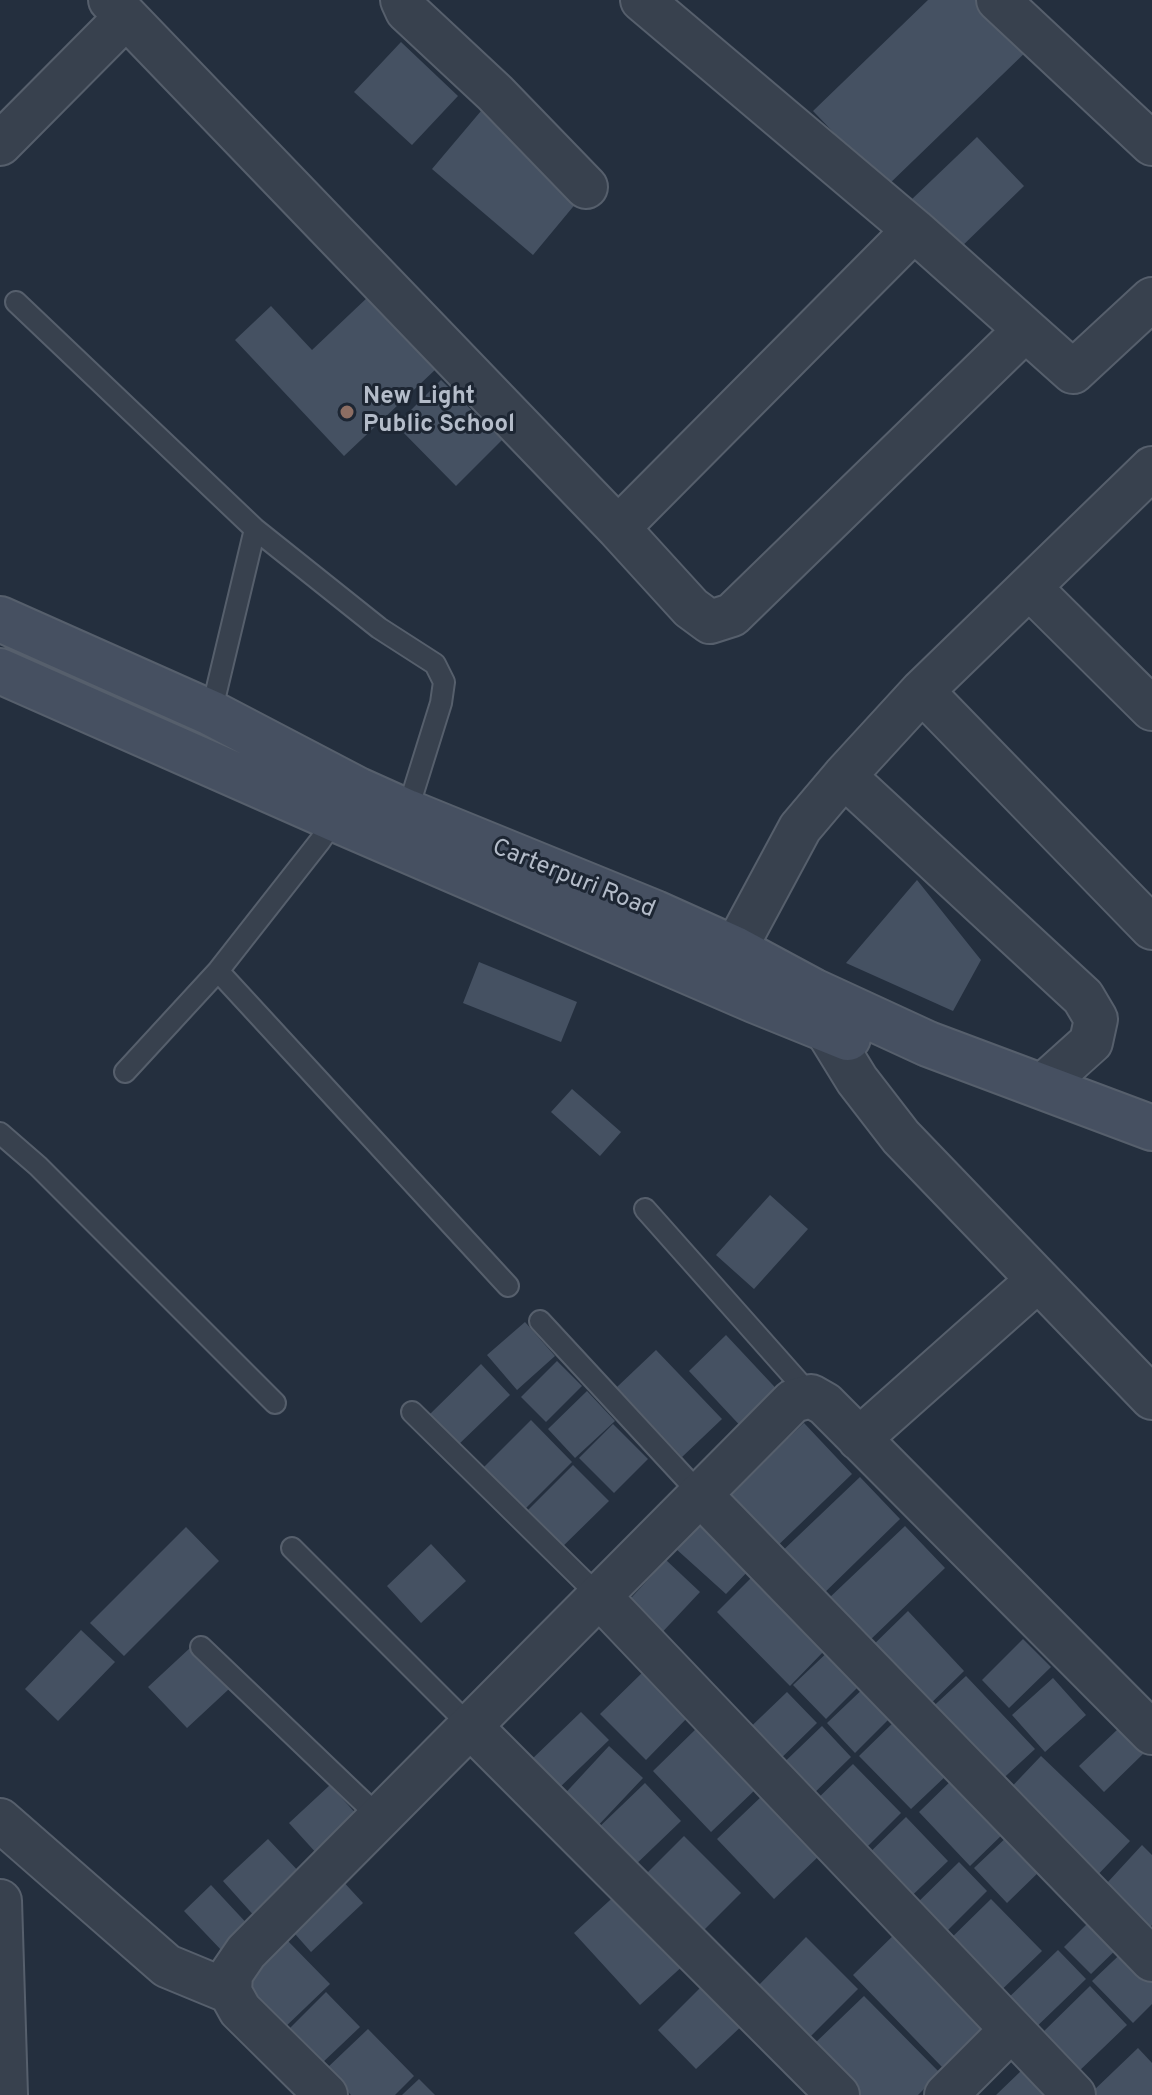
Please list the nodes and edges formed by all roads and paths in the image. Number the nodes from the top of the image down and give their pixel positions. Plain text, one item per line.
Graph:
1 (402, 0) edge
2 (642, 0) edge
3 (998, 0) edge
4 (118, 8) edge
5 (0, 144) edge
6 (1152, 144) edge
7 (586, 187) dead end
8 (914, 230) junction
9 (1152, 299) edge
10 (16, 302) dead end
11 (1025, 330) junction
12 (1151, 471) edge
13 (618, 528) junction
14 (255, 529) junction
15 (1030, 588) junction
16 (0, 619) edge
17 (0, 671) edge
18 (922, 691) junction
19 (1152, 709) edge
20 (211, 713) junction
21 (844, 776) junction
22 (407, 812) junction
23 (335, 819) junction
24 (1152, 928) edge
25 (735, 949) junction
26 (218, 971) junction
27 (825, 1028) junction
28 (125, 1072) dead end
29 (1042, 1086) junction
30 (1152, 1128) edge
31 (0, 1133) edge
32 (1152, 1157) edge
33 (645, 1209) dead end
34 (1038, 1280) junction
35 (508, 1286) dead end
36 (540, 1321) dead end
37 (811, 1396) junction
38 (1152, 1398) edge
39 (275, 1403) dead end
40 (412, 1412) dead end
41 (859, 1439) junction
42 (700, 1494) junction
43 (292, 1548) dead end
44 (599, 1596) junction
45 (201, 1647) dead end
46 (470, 1726) junction
47 (1152, 1733) edge
48 (379, 1817) junction
49 (0, 1820) edge
50 (0, 1901) edge
51 (1152, 1960) edge
52 (230, 1992) junction
53 (1011, 2030) junction
54 (6, 2095) edge
55 (326, 2095) edge
56 (838, 2095) edge
57 (946, 2095) edge
58 (1074, 2095) edge

1 - 7 street
2 - 8 street
3 - 6 street
4 - 5 street
4 - 13 street
8 - 11 street
8 - 13 street
9 - 11 street
10 - 14 lane
11 - 13 street
12 - 15 street
14 - 20 lane
14 - 22 lane
15 - 18 street
15 - 19 street
16 - 20 main road, Carterpuri Road
17 - 23 main road, Carterpuri Road
18 - 21 street
18 - 24 street
20 - 22 main road, Carterpuri Road
21 - 25 street
21 - 29 street
22 - 25 main road, Carterpuri Road
23 - 26 lane
23 - 27 main road, Carterpuri Road
25 - 29 main road, Carterpuri Road
26 - 28 lane
26 - 35 lane
27 - 32 main road, Carterpuri Road
27 - 34 street
29 - 30 main road, Carterpuri Road
31 - 39 lane
33 - 37 lane
34 - 38 street
34 - 41 street
36 - 42 lane
37 - 41 street
37 - 42 street
40 - 44 lane
41 - 47 street
42 - 44 street
42 - 51 street
43 - 46 lane
44 - 46 street
44 - 53 street
45 - 48 lane
46 - 48 street
46 - 56 street
48 - 52 street
49 - 52 street
50 - 54 street
52 - 55 street
53 - 57 street
53 - 58 street

